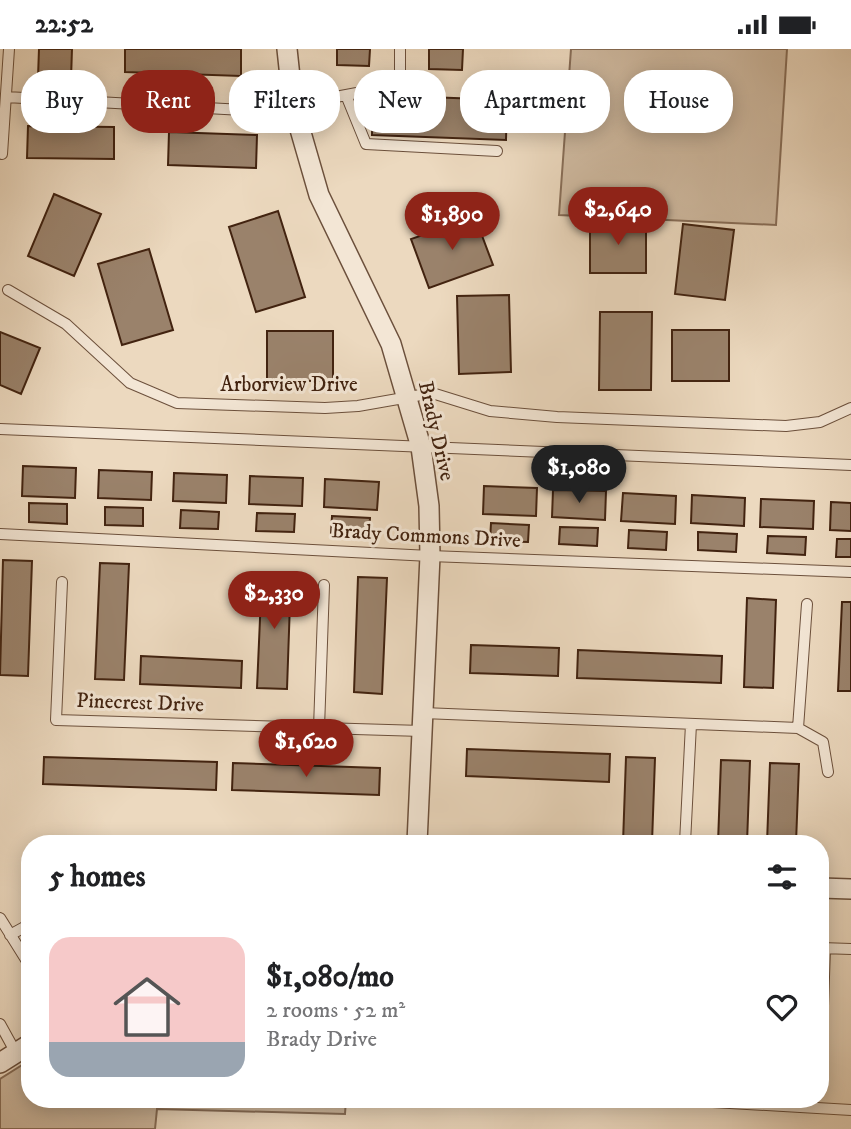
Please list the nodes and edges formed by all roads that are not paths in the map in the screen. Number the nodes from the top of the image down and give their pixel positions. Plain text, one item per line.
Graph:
1 (9, 49) edge
2 (287, 49) edge
3 (400, 49) edge
4 (289, 70) edge
5 (346, 95) junction
6 (340, 96) edge
7 (6, 97) junction
8 (229, 109) edge
9 (301, 133) edge
10 (497, 151) dead end
11 (2, 154) dead end
12 (8, 290) dead end
13 (407, 399) junction
14 (851, 408) edge
15 (0, 429) edge
16 (421, 447) junction
17 (851, 465) edge
18 (0, 534) edge
19 (430, 556) junction
20 (851, 572) edge
21 (62, 582) dead end
22 (324, 585) dead end
23 (807, 604) dead end
24 (422, 722) junction
25 (691, 725) junction
26 (319, 728) junction
27 (798, 728) junction
28 (828, 772) dead end
29 (417, 835) edge
30 (685, 835) edge
31 (829, 888) edge
32 (851, 889) edge
33 (0, 918) edge
34 (21, 929) edge
35 (10, 935) junction
36 (829, 948) edge
37 (851, 949) edge
38 (21, 952) edge
39 (0, 1024) edge
40 (15, 1053) edge
41 (829, 1106) edge
42 (851, 1110) edge

1 - 7 lane
2 - 4 street, Brady Drive
3 - 5 lane
5 - 6 lane
5 - 10 lane
7 - 8 lane
7 - 11 lane
9 - 13 street, Brady Drive
12 - 13 lane, Arborview Drive
13 - 14 lane, Arborview Drive
13 - 16 street, Brady Drive
15 - 16 lane
16 - 17 lane
16 - 19 street, Brady Drive
18 - 19 lane, Brady Commons Drive
19 - 20 lane, Brady Commons Drive
19 - 24 street, Brady Drive
21 - 26 lane, Pinecrest Drive
22 - 26 lane
23 - 27 lane
24 - 25 lane, Pinecrest Drive
24 - 26 lane, Pinecrest Drive
24 - 29 street, Brady Drive
25 - 27 lane, Pinecrest Drive
25 - 30 lane
27 - 28 lane
31 - 32 street
33 - 35 lane
34 - 35 lane
35 - 38 lane
36 - 37 lane
39 - 40 lane
41 - 42 lane

